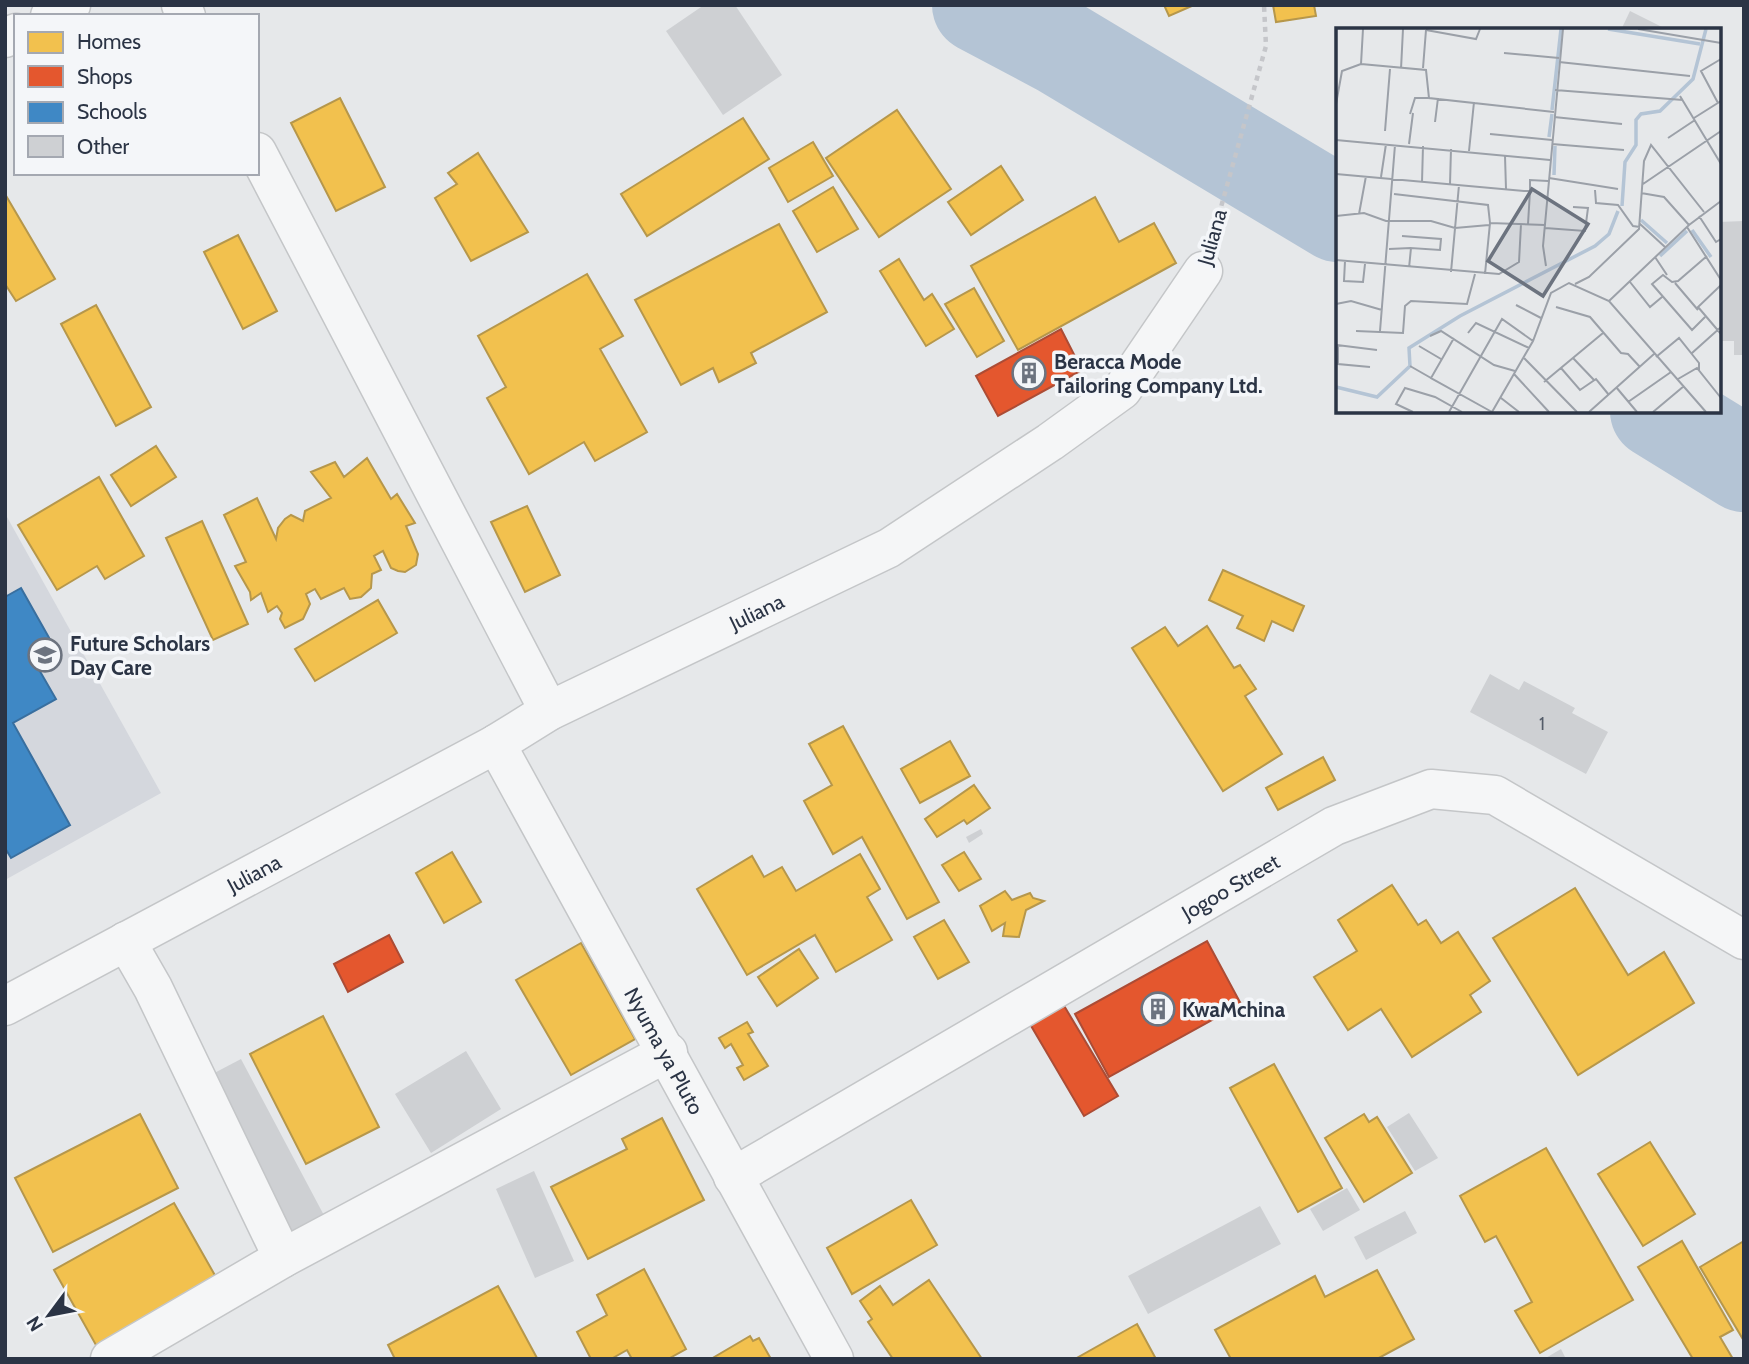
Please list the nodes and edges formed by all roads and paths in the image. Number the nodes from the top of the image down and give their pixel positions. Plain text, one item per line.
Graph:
1 (71, 5) edge
2 (1264, 5) edge
3 (54, 14) edge
4 (259, 156) edge
5 (1203, 271) joint
6 (549, 710) junction
7 (496, 744) junction
8 (1744, 940) edge
9 (126, 942) junction
10 (5, 1006) edge
11 (668, 1052) junction
12 (733, 1177) junction
13 (283, 1258) junction
14 (110, 1359) edge
15 (834, 1359) edge

1 - 3 street
2 - 5 path, Juliana
4 - 6 street
5 - 6 street, Juliana
6 - 7 street, Juliana
7 - 9 street, Juliana
7 - 11 street, Nyuma ya Pluto
8 - 12 street, Jogoo Street
9 - 10 street, Juliana
9 - 13 street
11 - 12 street, Nyuma ya Pluto
11 - 13 street
12 - 15 street, Nyuma ya Pluto
13 - 14 street

